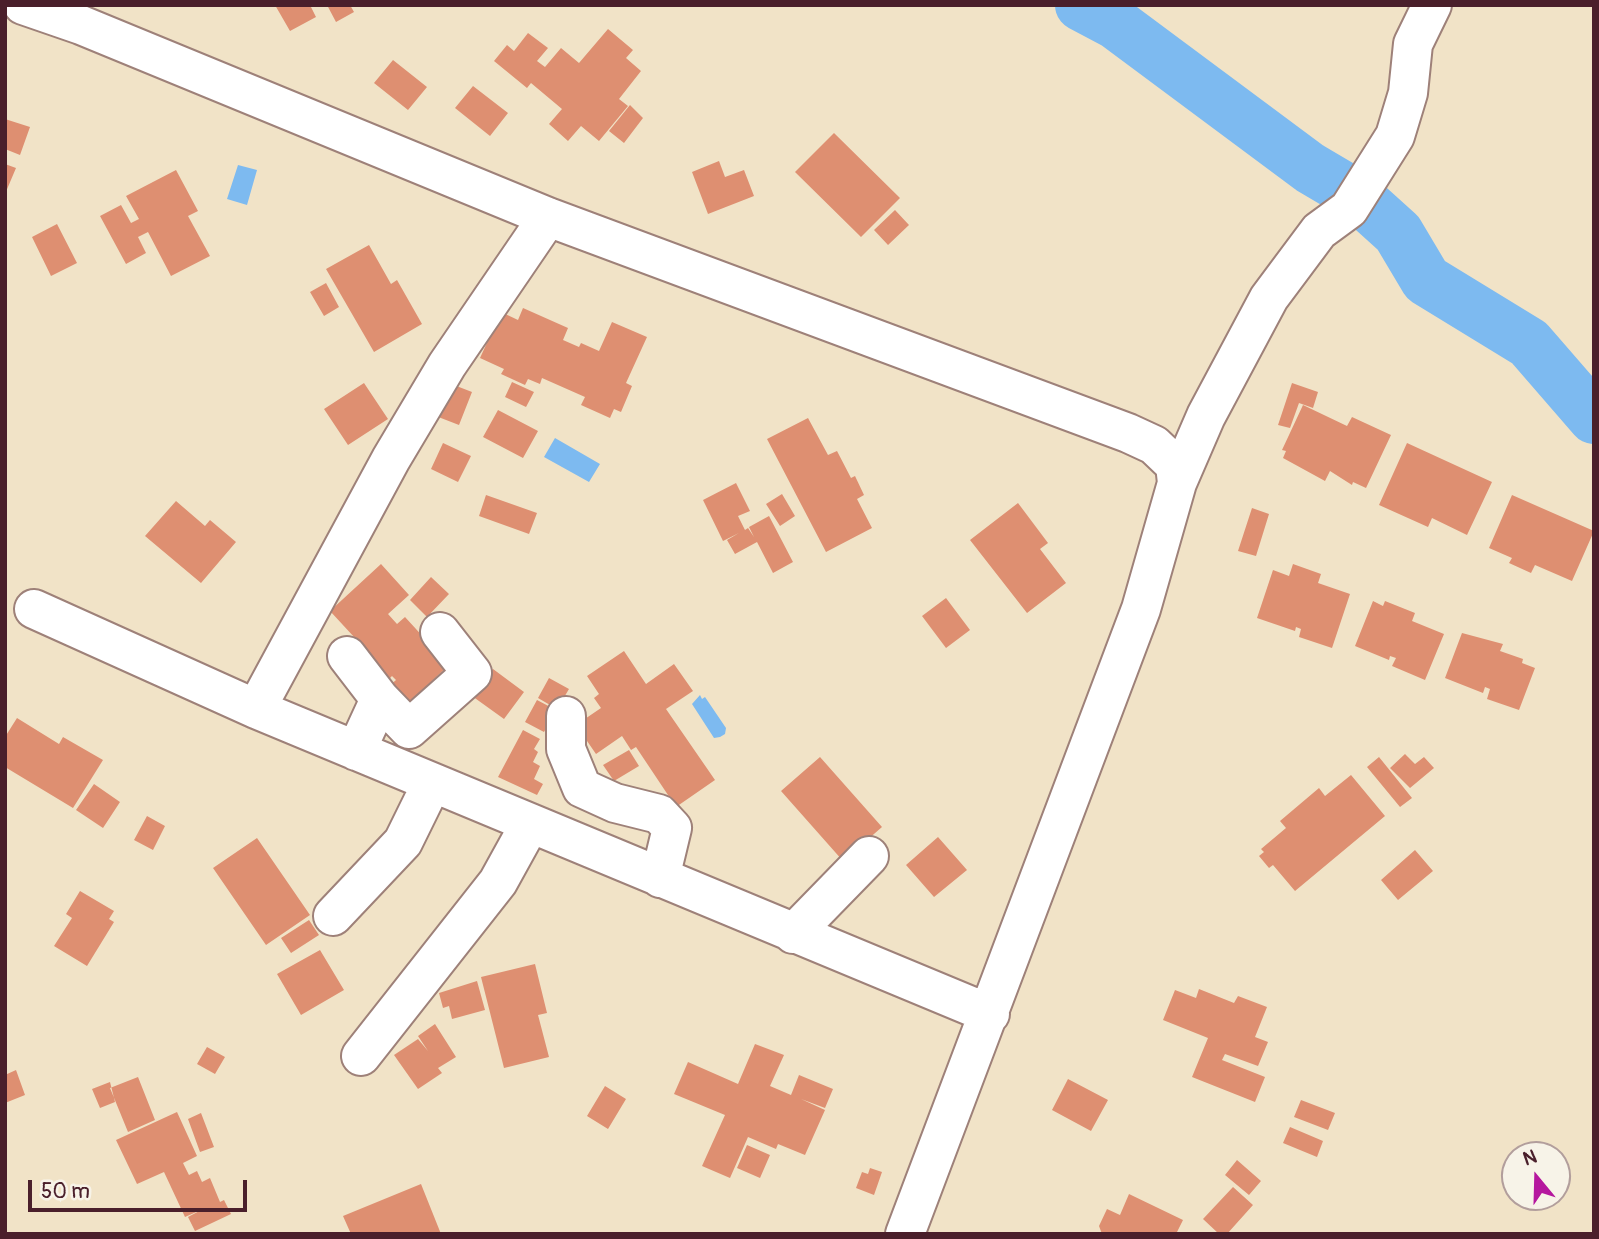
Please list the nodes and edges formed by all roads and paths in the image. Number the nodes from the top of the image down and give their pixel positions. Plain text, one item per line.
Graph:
1 (23, 5) edge
2 (1432, 5) edge
3 (548, 217) junction
4 (1177, 483) junction
5 (34, 609) dead end
6 (440, 632) dead end
7 (347, 656) dead end
8 (380, 699) junction
9 (256, 709) junction
10 (566, 716) dead end
11 (356, 751) junction
12 (432, 783) junction
13 (530, 824) junction
14 (869, 856) dead end
15 (660, 878) junction
16 (333, 916) dead end
17 (793, 934) junction
18 (990, 1014) junction
19 (361, 1056) dead end
20 (905, 1234) edge

1 - 3 street
2 - 4 street
3 - 4 street
3 - 9 street
4 - 18 street
5 - 9 street
6 - 8 street
7 - 8 street
8 - 11 street
9 - 11 street
10 - 15 street
11 - 12 street
12 - 13 street
12 - 16 street
13 - 15 street
13 - 19 street
14 - 17 street
15 - 17 street
17 - 18 street
18 - 20 street

